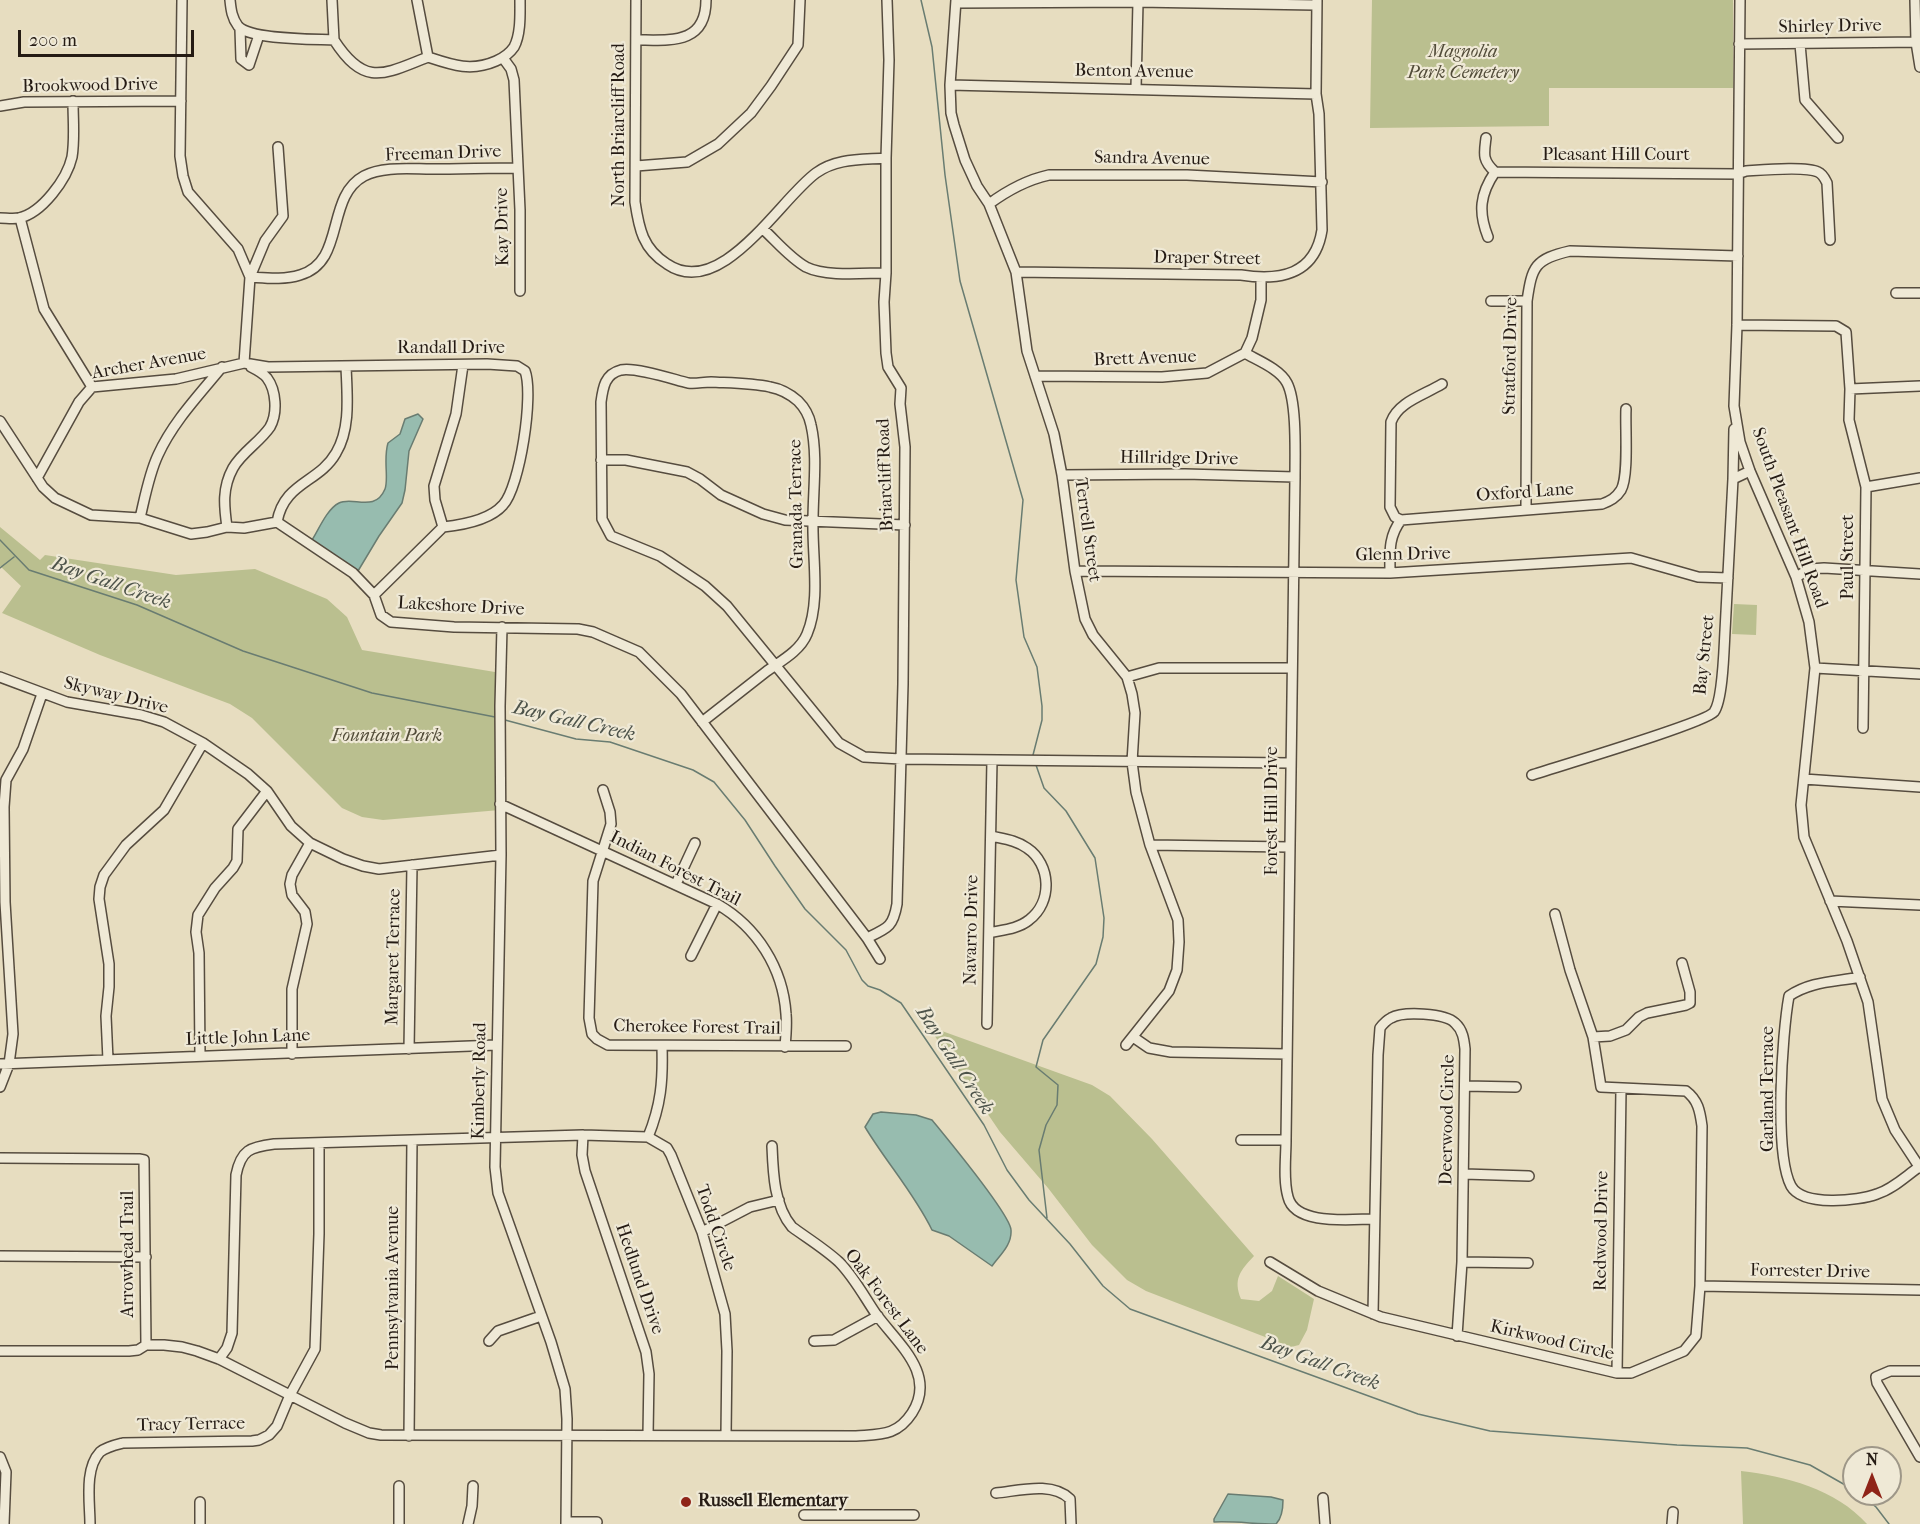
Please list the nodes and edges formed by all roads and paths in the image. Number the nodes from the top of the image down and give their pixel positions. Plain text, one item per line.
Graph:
1 (182, 0) edge
2 (230, 0) edge
3 (332, 0) edge
4 (417, 0) edge
5 (520, 0) edge
6 (636, 0) edge
7 (706, 0) edge
8 (800, 0) edge
9 (886, 0) edge
10 (1740, 0) edge
11 (1915, 0) edge
12 (956, 2) edge
13 (1138, 2) junction
14 (1316, 2) edge
15 (240, 29) junction
16 (259, 35) junction
17 (334, 40) junction
18 (636, 40) junction
19 (1918, 42) edge
20 (1739, 44) junction
21 (1800, 44) junction
22 (428, 57) junction
23 (503, 58) junction
24 (1920, 67) edge
25 (950, 85) junction
26 (1136, 88) junction
27 (1316, 94) junction
28 (73, 101) junction
29 (181, 101) junction
30 (0, 106) edge
31 (1486, 138) dead end
32 (1838, 138) dead end
33 (278, 147) dead end
34 (886, 158) junction
35 (636, 166) junction
36 (518, 168) junction
37 (1495, 172) junction
38 (1737, 174) junction
39 (1322, 182) junction
40 (988, 204) junction
41 (0, 218) edge
42 (20, 218) junction
43 (763, 229) junction
44 (1488, 237) dead end
45 (1830, 240) dead end
46 (1738, 256) junction
47 (1016, 272) junction
48 (886, 273) junction
49 (250, 278) junction
50 (1262, 278) junction
51 (520, 291) dead end
52 (1896, 293) dead end
53 (1920, 293) edge
54 (1491, 301) dead end
55 (1527, 301) junction
56 (1737, 325) junction
57 (1245, 352) junction
58 (244, 363) junction
59 (463, 365) junction
60 (346, 366) junction
61 (222, 367) junction
62 (1035, 376) junction
63 (1442, 384) dead end
64 (1920, 386) edge
65 (92, 387) junction
66 (1850, 389) junction
67 (1734, 406) junction
68 (1626, 409) dead end
69 (0, 421) edge
70 (601, 460) junction
71 (1750, 471) junction
72 (1062, 475) junction
73 (1294, 477) junction
74 (37, 478) junction
75 (1920, 478) edge
76 (1733, 479) junction
77 (1866, 488) junction
78 (1526, 509) junction
79 (140, 518) junction
80 (1401, 520) junction
81 (277, 522) junction
82 (812, 523) junction
83 (905, 525) junction
84 (227, 527) junction
85 (443, 527) junction
86 (1866, 571) junction
87 (1075, 572) junction
88 (1293, 573) junction
89 (1390, 573) junction
90 (1920, 574) edge
91 (1796, 577) junction
92 (1728, 578) junction
93 (374, 595) junction
94 (502, 627) junction
95 (775, 665) junction
96 (1291, 668) junction
97 (1815, 668) junction
98 (1865, 670) junction
99 (1920, 674) edge
100 (0, 677) edge
101 (1127, 677) junction
102 (42, 694) junction
103 (702, 722) junction
104 (1863, 728) dead end
105 (203, 742) junction
106 (901, 759) junction
107 (992, 760) junction
108 (1132, 762) junction
109 (1290, 763) junction
110 (1532, 775) dead end
111 (3, 779) edge
112 (1804, 779) junction
113 (1920, 787) edge
114 (603, 790) dead end
115 (267, 791) junction
116 (500, 804) junction
117 (991, 836) junction
118 (309, 843) junction
119 (694, 843) dead end
120 (1150, 846) junction
121 (1290, 847) junction
122 (603, 850) junction
123 (501, 855) junction
124 (412, 865) junction
125 (3, 870) edge
126 (676, 884) junction
127 (1830, 901) junction
128 (717, 904) junction
129 (1920, 904) edge
130 (1555, 914) dead end
131 (989, 933) junction
132 (867, 938) junction
133 (691, 956) dead end
134 (880, 959) dead end
135 (1682, 963) dead end
136 (1860, 977) junction
137 (987, 1024) dead end
138 (1593, 1037) junction
139 (497, 1045) junction
140 (846, 1046) dead end
141 (662, 1047) junction
142 (785, 1047) junction
143 (409, 1049) junction
144 (1287, 1053) junction
145 (292, 1054) junction
146 (200, 1056) junction
147 (108, 1060) junction
148 (4, 1064) edge
149 (1465, 1086) junction
150 (0, 1087) edge
151 (1516, 1087) dead end
152 (1621, 1089) junction
153 (583, 1135) junction
154 (497, 1137) junction
155 (648, 1137) junction
156 (412, 1140) junction
157 (1241, 1140) dead end
158 (1286, 1140) junction
159 (319, 1143) junction
160 (772, 1146) dead end
161 (0, 1158) edge
162 (1919, 1164) edge
163 (1464, 1174) junction
164 (1529, 1176) dead end
165 (779, 1200) junction
166 (1374, 1219) junction
167 (702, 1232) junction
168 (0, 1256) edge
169 (146, 1257) junction
170 (1270, 1262) dead end
171 (1462, 1262) junction
172 (1528, 1263) dead end
173 (1700, 1287) junction
174 (1920, 1290) edge
175 (1372, 1314) junction
176 (878, 1316) junction
177 (541, 1317) junction
178 (1457, 1336) junction
179 (489, 1341) dead end
180 (814, 1341) dead end
181 (146, 1345) junction
182 (0, 1351) edge
183 (219, 1359) junction
184 (1920, 1371) edge
185 (1617, 1373) junction
186 (290, 1395) junction
187 (566, 1434) junction
188 (648, 1435) junction
189 (726, 1435) junction
190 (409, 1436) junction
191 (0, 1456) edge
192 (1920, 1457) edge
193 (399, 1486) dead end
194 (473, 1486) dead end
195 (996, 1493) dead end
196 (1323, 1498) dead end
197 (200, 1502) dead end
198 (1673, 1512) dead end
199 (804, 1515) dead end
200 (914, 1515) dead end
201 (887, 1519) edge
202 (819, 1520) edge
203 (597, 1522) dead end
204 (566, 1523) edge
205 (4, 1524) edge
206 (90, 1524) edge
207 (200, 1524) edge
208 (399, 1524) edge
209 (468, 1524) edge
210 (1071, 1524) edge
211 (1325, 1524) edge
212 (1672, 1524) edge

1 - 29 street
2 - 15 street
3 - 17 street
4 - 22 street
5 - 23 street
6 - 18 street, North Briarcliff Road
7 - 18 street
8 - 35 street
9 - 34 street, Briarcliff Road
10 - 20 street, South Pleasant Hill Road
11 - 19 street
12 - 13 street
12 - 25 street, Terrell Street
13 - 14 street
13 - 26 street
14 - 27 street, Draper Street
15 - 16 street
15 - 16 street
16 - 17 street
17 - 22 street
18 - 35 street, North Briarcliff Road
19 - 21 street, Shirley Drive
19 - 24 street
20 - 21 street, Shirley Drive
20 - 38 street, South Pleasant Hill Road
21 - 32 street
22 - 23 street
23 - 36 street, Kay Drive
25 - 26 street, Benton Avenue
25 - 40 street, Terrell Street
26 - 27 street, Benton Avenue
27 - 39 street, Draper Street
28 - 29 street, Brookwood Drive
28 - 30 street, Brookwood Drive
28 - 42 street
29 - 49 street
31 - 37 street
33 - 49 street
34 - 43 street, North Briarcliff Road
34 - 48 street, Briarcliff Road
35 - 43 street, North Briarcliff Road
36 - 49 street, Freeman Drive
36 - 51 street, Kay Drive
37 - 38 street, Pleasant Hill Court
37 - 44 street
38 - 45 street, Pleasant Hill Court
38 - 46 street, South Pleasant Hill Road
39 - 40 street, Sandra Avenue
39 - 50 street, Draper Street
40 - 47 street, Terrell Street
41 - 42 street
42 - 65 street
43 - 48 street
46 - 55 street, Stratford Drive
46 - 56 street, South Pleasant Hill Road
47 - 50 street, Draper Street
47 - 62 street, Terrell Street
48 - 83 street, Briarcliff Road
49 - 58 street
50 - 57 street
52 - 53 street
54 - 55 street
55 - 78 street, Stratford Drive
56 - 66 street, Paul Street
56 - 67 street, South Pleasant Hill Road
57 - 62 street, Brett Avenue
57 - 73 street, Forest Hill Drive
58 - 60 street, Randall Drive
58 - 61 street, Archer Avenue
58 - 84 street
59 - 60 street, Randall Drive
59 - 85 street
59 - 85 street, Randall Drive
60 - 81 street
61 - 65 street, Archer Avenue
61 - 79 street
62 - 72 street, Terrell Street
63 - 80 street
64 - 66 street
65 - 74 street, Archer Avenue
66 - 77 street, Paul Street
67 - 71 street, South Pleasant Hill Road
67 - 76 street, Bay Street
68 - 78 street, Oxford Lane
69 - 74 street
70 - 82 street
70 - 82 street, Granada Terrace
70 - 95 street, Granada Terrace
71 - 76 street
71 - 91 street, South Pleasant Hill Road
72 - 73 street, Hillridge Drive
72 - 87 street, Terrell Street
73 - 88 street, Forest Hill Drive
74 - 79 street
75 - 77 street
76 - 92 street, Bay Street
77 - 86 street, Paul Street
78 - 80 street, Oxford Lane
79 - 84 street
80 - 89 street
81 - 84 street
81 - 93 street, Lakeshore Drive
82 - 83 street
82 - 95 street, Granada Terrace
83 - 106 street, Briarcliff Road
85 - 93 street
86 - 90 street
86 - 91 street
86 - 98 street, Paul Street
87 - 88 street, Glenn Drive
87 - 101 street, Terrell Street
88 - 89 street, Glenn Drive
88 - 96 street, Forest Hill Drive
89 - 92 street, Glenn Drive
91 - 97 street, South Pleasant Hill Road
92 - 110 street, Bay Street
93 - 94 street, Lakeshore Drive
94 - 103 street, Lakeshore Drive
94 - 116 street, Kimberly Road
95 - 103 street, Granada Terrace
95 - 106 street, Granada Terrace
96 - 101 street
96 - 109 street, Forest Hill Drive
97 - 98 street
97 - 112 street, South Pleasant Hill Road
98 - 99 street
98 - 104 street, Paul Street
100 - 102 street, Skyway Drive
101 - 108 street, Terrell Street
102 - 105 street, Skyway Drive
102 - 111 street
103 - 132 street, Lakeshore Drive
105 - 115 street, Skyway Drive
105 - 147 street
106 - 107 street, Granada Terrace
106 - 132 street, Briarcliff Road
107 - 108 street, Granada Terrace
107 - 117 street, Navarro Drive
108 - 109 street, Granada Terrace
108 - 120 street, Terrell Street
109 - 121 street, Forest Hill Drive
111 - 125 street
112 - 113 street
112 - 127 street, South Pleasant Hill Road
114 - 122 street
115 - 118 street, Skyway Drive
115 - 146 street
116 - 122 street, Indian Forest Trail
116 - 123 street, Kimberly Road
117 - 131 street, Navarro Drive
117 - 131 street
118 - 124 street, Skyway Drive
118 - 145 street
119 - 126 street
120 - 121 street
120 - 144 street, Terrell Street
121 - 144 street, Forest Hill Drive
122 - 126 street, Indian Forest Trail
122 - 141 street, Cherokee Forest Trail
123 - 124 street, Skyway Drive
123 - 139 street, Kimberly Road
124 - 143 street, Margaret Terrace
125 - 148 street
126 - 128 street, Indian Forest Trail
127 - 129 street
127 - 136 street, South Pleasant Hill Road
128 - 133 street
128 - 142 street, Indian Forest Trail
130 - 138 street
131 - 137 street, Navarro Drive
132 - 134 street, Lakeshore Drive
135 - 138 street
136 - 162 street, South Pleasant Hill Road
136 - 162 street, Garland Terrace
138 - 152 street
139 - 143 street, Little John Lane
139 - 154 street, Kimberly Road
140 - 142 street, Cherokee Forest Trail
141 - 142 street, Cherokee Forest Trail
141 - 155 street
143 - 145 street, Little John Lane
144 - 158 street, Forest Hill Drive
145 - 146 street, Little John Lane
146 - 147 street, Little John Lane
147 - 148 street, Little John Lane
148 - 150 street
149 - 151 street
149 - 163 street, Deerwood Circle
149 - 166 street, Deerwood Circle
152 - 173 street, Kirkwood Circle
152 - 185 street, Redwood Drive
153 - 154 street
153 - 155 street
153 - 188 street, Hedlund Drive
154 - 156 street
154 - 177 street, Kimberly Road
155 - 167 street, Todd Circle
156 - 159 street
156 - 190 street, Pennsylvania Avenue
157 - 158 street
158 - 166 street, Forest Hill Drive
159 - 183 street
159 - 186 street, Tracy Terrace
160 - 165 street, Oak Forest Lane
161 - 169 street, Arrowhead Trail
163 - 164 street
163 - 171 street, Deerwood Circle
165 - 167 street
165 - 176 street, Oak Forest Lane
166 - 175 street, Deerwood Circle
167 - 189 street, Todd Circle
168 - 169 street
169 - 181 street, Arrowhead Trail
170 - 175 street, Kirkwood Circle
171 - 172 street
171 - 178 street, Deerwood Circle
173 - 174 street, Forrester Drive
173 - 185 street, Kirkwood Circle
175 - 178 street, Kirkwood Circle
176 - 180 street
176 - 189 street, Oak Forest Lane
177 - 179 street
177 - 187 street, Kimberly Road
178 - 185 street, Kirkwood Circle
181 - 182 street
181 - 183 street
183 - 186 street
184 - 192 street
186 - 190 street
186 - 206 street, Tracy Terrace
187 - 188 street
187 - 190 street
187 - 204 street, Kimberly Road
188 - 189 street
191 - 205 street
193 - 208 street
194 - 209 street
195 - 210 street
196 - 211 street
197 - 207 street
198 - 212 street
199 - 202 street
200 - 201 street
201 - 202 street
203 - 204 street

